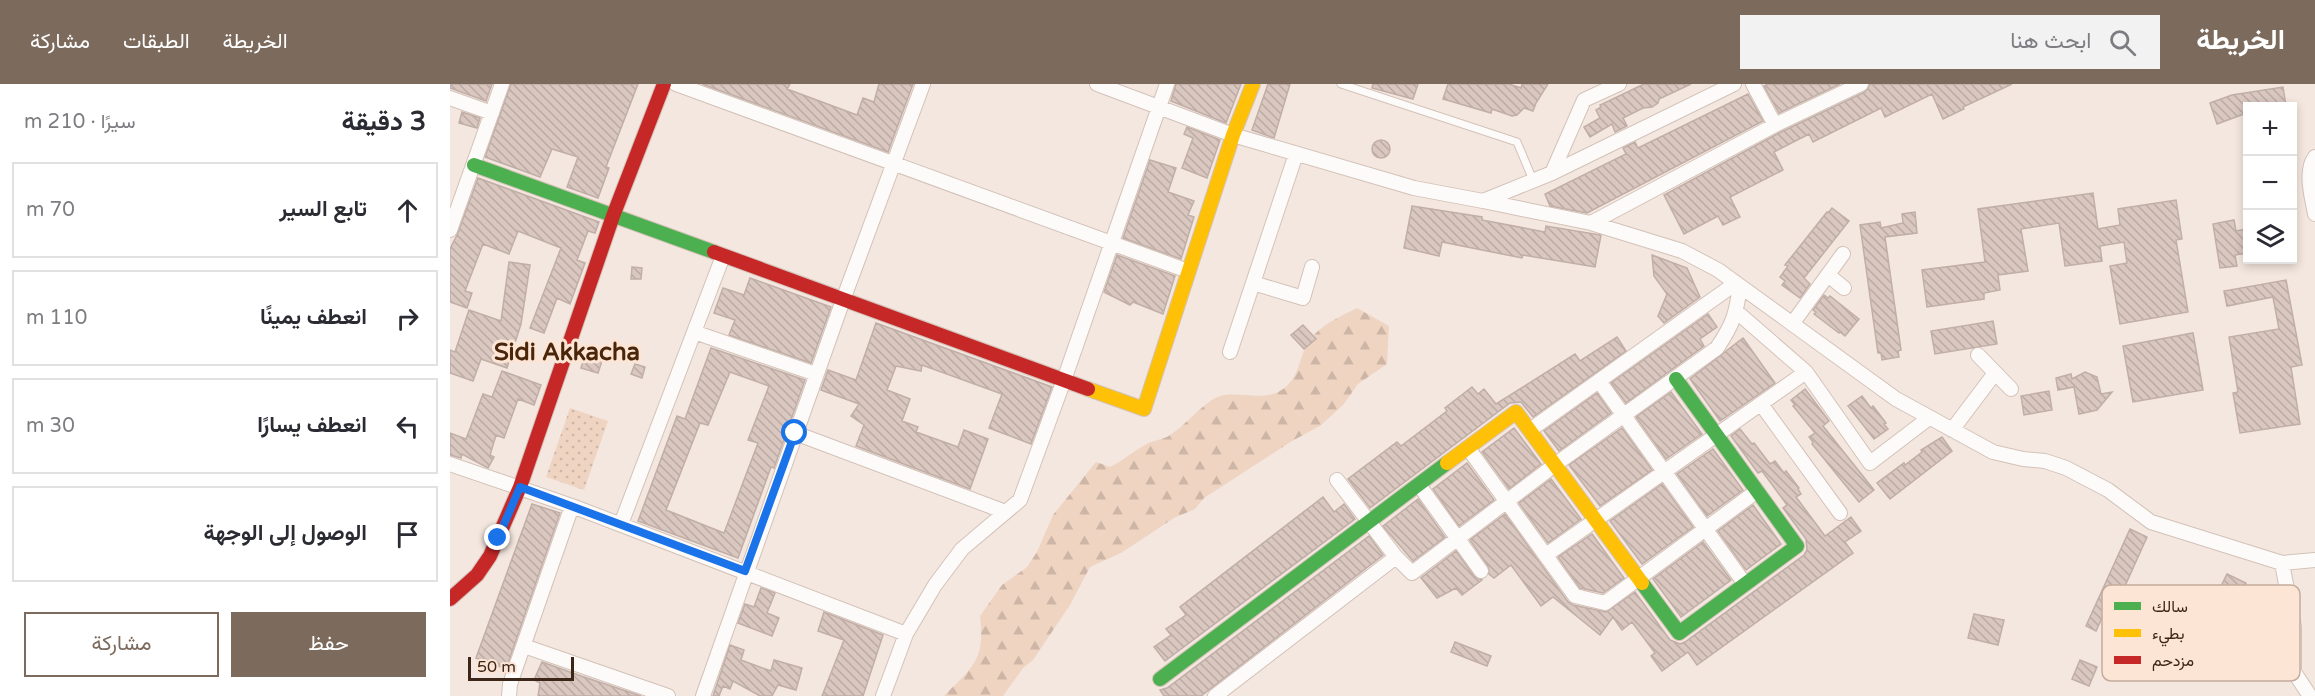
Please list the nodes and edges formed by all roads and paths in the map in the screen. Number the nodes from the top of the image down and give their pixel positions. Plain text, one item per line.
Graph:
1 (502, 84) edge
2 (664, 84) edge
3 (676, 84) edge
4 (923, 84) edge
5 (1097, 84) edge
6 (1167, 84) edge
7 (1253, 84) edge
8 (1341, 84) edge
9 (1619, 84) edge
10 (1734, 84) edge
11 (1753, 84) edge
12 (1861, 84) edge
13 (450, 98) edge
14 (1158, 107) junction
15 (492, 113) junction
16 (1775, 125) junction
17 (1233, 135) junction
18 (1296, 154) junction
19 (2315, 157) edge
20 (474, 165) junction
21 (894, 165) junction
22 (1552, 173) junction
23 (1533, 180) junction
24 (1483, 201) junction
25 (453, 214) edge
26 (2315, 214) edge
27 (613, 216) junction
28 (1591, 223) junction
29 (450, 230) edge
30 (1111, 244) junction
31 (1843, 254) dead end
32 (723, 256) junction
33 (1312, 267) dead end
34 (1188, 271) junction
35 (1828, 275) junction
36 (1253, 283) junction
37 (1738, 285) junction
38 (1844, 288) dead end
39 (843, 300) junction
40 (1737, 312) junction
41 (1792, 324) junction
42 (694, 332) junction
43 (1230, 352) dead end
44 (1978, 355) dead end
45 (1806, 372) junction
46 (1995, 373) junction
47 (816, 374) junction
48 (1676, 379) junction
49 (1064, 380) junction
50 (1599, 381) junction
51 (2011, 389) dead end
52 (1761, 404) junction
53 (1625, 415) junction
54 (1929, 418) junction
55 (1530, 430) junction
56 (1952, 430) junction
57 (795, 433) junction
58 (1716, 434) junction
59 (1468, 448) junction
60 (450, 464) edge
61 (1556, 464) junction
62 (1665, 470) junction
63 (1337, 480) dead end
64 (1419, 485) junction
65 (520, 487) junction
66 (1757, 491) junction
67 (1508, 501) junction
68 (572, 506) junction
69 (1003, 511) junction
70 (1840, 513) dead end
71 (1595, 519) junction
72 (1370, 522) junction
73 (621, 525) junction
74 (1706, 528) junction
75 (1457, 539) junction
76 (1546, 555) junction
77 (1396, 557) junction
78 (2315, 560) edge
79 (2282, 563) junction
80 (745, 571) junction
81 (1481, 571) dead end
82 (1638, 578) junction
83 (1745, 584) junction
84 (2286, 585) edge
85 (450, 598) edge
86 (906, 634) junction
87 (524, 646) junction
88 (1160, 679) dead end
89 (2300, 681) edge
90 (509, 696) edge
91 (668, 696) edge
92 (703, 696) edge
93 (883, 696) edge
94 (1215, 696) edge
95 (2310, 696) edge

1 - 15 street
2 - 27 street
3 - 21 street
4 - 21 street
5 - 14 street
6 - 14 street
7 - 17 street
8 - 23 lane
9 - 22 street
10 - 22 street
11 - 16 street
12 - 16 street
13 - 15 street
14 - 17 street
14 - 30 street
15 - 20 street
16 - 28 street
17 - 18 street
17 - 34 street
18 - 24 street
18 - 36 street
19 - 26 street
20 - 25 street
20 - 27 street
21 - 30 street
21 - 39 street
22 - 23 street
23 - 24 street
24 - 28 street
25 - 29 street
27 - 32 street
27 - 65 street
28 - 37 street
30 - 34 street
30 - 49 street
31 - 35 street
32 - 39 street
32 - 42 street
33 - 36 street
34 - 49 street
35 - 38 street
35 - 41 street
36 - 43 street
37 - 40 street
37 - 41 street
37 - 50 street
39 - 47 street
39 - 49 street
40 - 45 street
40 - 48 street
41 - 54 street
42 - 47 street
42 - 73 street
44 - 46 street
45 - 52 street
45 - 54 street
46 - 51 street
46 - 56 street
47 - 57 street
48 - 53 street
48 - 58 street
49 - 69 street
50 - 53 street
50 - 55 street
52 - 58 street
52 - 70 street
53 - 61 street
53 - 62 street
54 - 56 street
55 - 59 street
55 - 61 street
56 - 79 street
57 - 69 street
57 - 80 street
58 - 62 street
58 - 66 street
59 - 64 street
59 - 67 street
60 - 65 street
61 - 67 street
61 - 71 street
62 - 71 street
62 - 74 street
63 - 72 street
64 - 72 street
64 - 75 street
65 - 68 street
65 - 85 street
66 - 74 street
66 - 83 street
67 - 75 street
67 - 76 street
68 - 73 street
68 - 87 street
69 - 86 street
71 - 76 street
71 - 82 street
72 - 77 street
72 - 88 street
73 - 80 street
74 - 82 street
74 - 83 street
75 - 77 street
75 - 81 street
76 - 82 street
77 - 94 street
78 - 79 street
79 - 84 street
80 - 86 street
80 - 92 street
82 - 83 street
86 - 93 street
87 - 90 street
87 - 91 street
89 - 95 street

